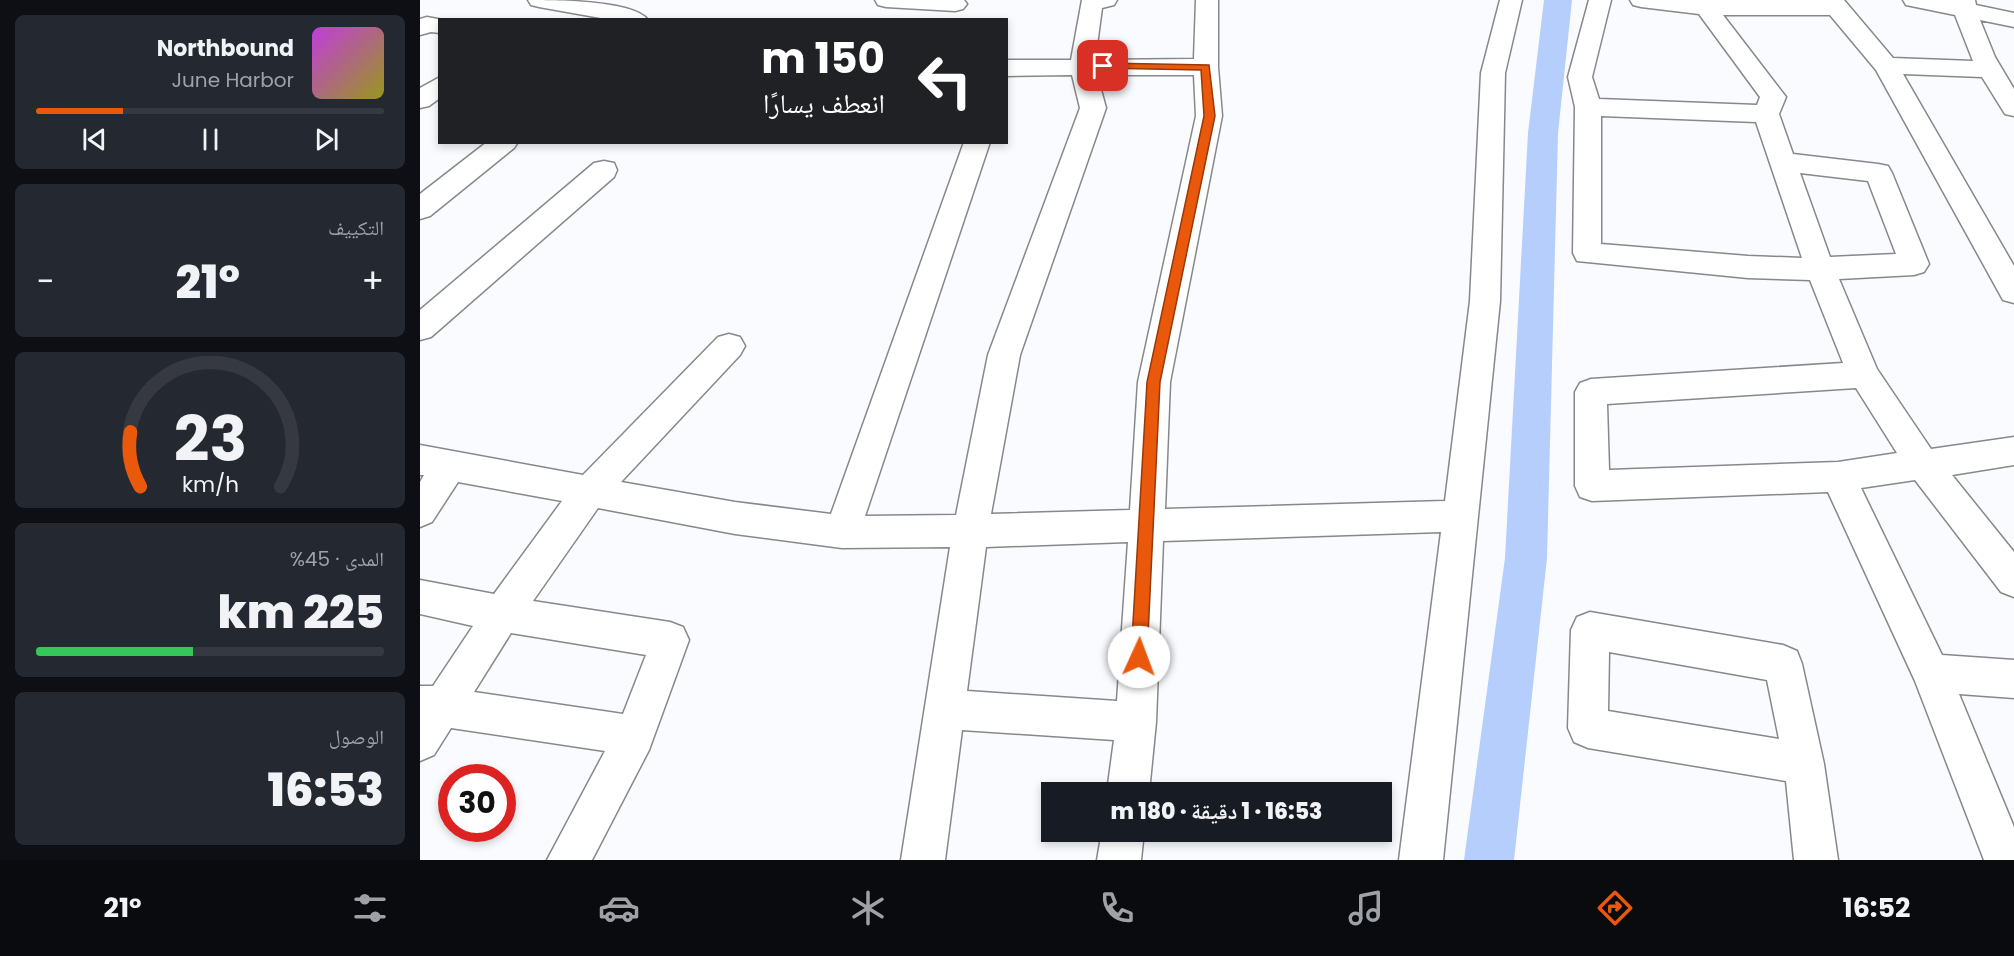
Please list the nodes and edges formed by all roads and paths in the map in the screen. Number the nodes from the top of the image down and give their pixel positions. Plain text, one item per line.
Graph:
1 (539, 0) edge
2 (886, 0) edge
3 (1106, 0) edge
4 (1207, 0) edge
5 (1511, 0) edge
6 (1600, 0) edge
7 (1641, 0) edge
8 (1914, 0) edge
9 (1835, 4) edge
10 (1964, 6) edge
11 (954, 8) edge
12 (1706, 8) junction
13 (626, 11) edge
14 (2014, 20) edge
15 (438, 26) edge
16 (420, 28) edge
17 (1082, 66) junction
18 (1886, 66) junction
19 (1206, 67) junction
20 (1008, 68) edge
21 (1988, 69) junction
22 (438, 86) edge
23 (420, 100) edge
24 (1588, 107) junction
25 (2014, 108) edge
26 (1766, 114) junction
27 (502, 144) edge
28 (976, 144) edge
29 (1784, 162) junction
30 (604, 170) dead end
31 (420, 209) edge
32 (1820, 269) junction
33 (2014, 292) edge
34 (420, 328) edge
35 (729, 346) dead end
36 (1864, 375) junction
37 (2014, 451) edge
38 (435, 463) edge
39 (1922, 463) junction
40 (1838, 477) junction
41 (590, 491) junction
42 (420, 511) edge
43 (1460, 516) junction
44 (1145, 526) junction
45 (969, 531) junction
46 (842, 532) junction
47 (2014, 580) edge
48 (420, 597) edge
49 (502, 614) junction
50 (1931, 673) junction
51 (2014, 679) edge
52 (431, 705) edge
53 (946, 709) junction
54 (1136, 722) junction
55 (635, 736) junction
56 (420, 741) edge
57 (1804, 764) junction
58 (1129, 782) edge
59 (1121, 842) edge
60 (2014, 848) edge
61 (569, 860) edge
62 (923, 860) edge
63 (1119, 860) edge
64 (1421, 860) edge
65 (1816, 860) edge

1 - 13 street
2 - 11 street
3 - 17 street
4 - 19 street
5 - 43 street
6 - 24 street
7 - 12 street
8 - 10 street
9 - 12 street
9 - 18 street
10 - 14 street
10 - 21 street
12 - 26 street
15 - 16 street
17 - 19 street
17 - 20 street
17 - 45 street
18 - 21 street
18 - 33 street
19 - 44 street
21 - 25 street
22 - 23 street
24 - 26 street
24 - 32 street
26 - 29 street
27 - 31 street
28 - 46 street
29 - 32 street
29 - 32 street
30 - 34 street
32 - 36 street
35 - 41 street
36 - 39 street
36 - 40 street
37 - 39 street
38 - 41 street
38 - 42 street
39 - 40 street
39 - 47 street
40 - 50 street
41 - 46 street
41 - 49 street
43 - 44 street
43 - 64 street
44 - 45 street
44 - 54 street
45 - 46 street
45 - 53 street
48 - 49 street
49 - 52 street
49 - 55 street
50 - 51 street
50 - 60 street
52 - 55 street
52 - 56 street
53 - 54 street
53 - 62 street
54 - 58 street
55 - 61 street
57 - 57 street
57 - 65 street
59 - 63 street

